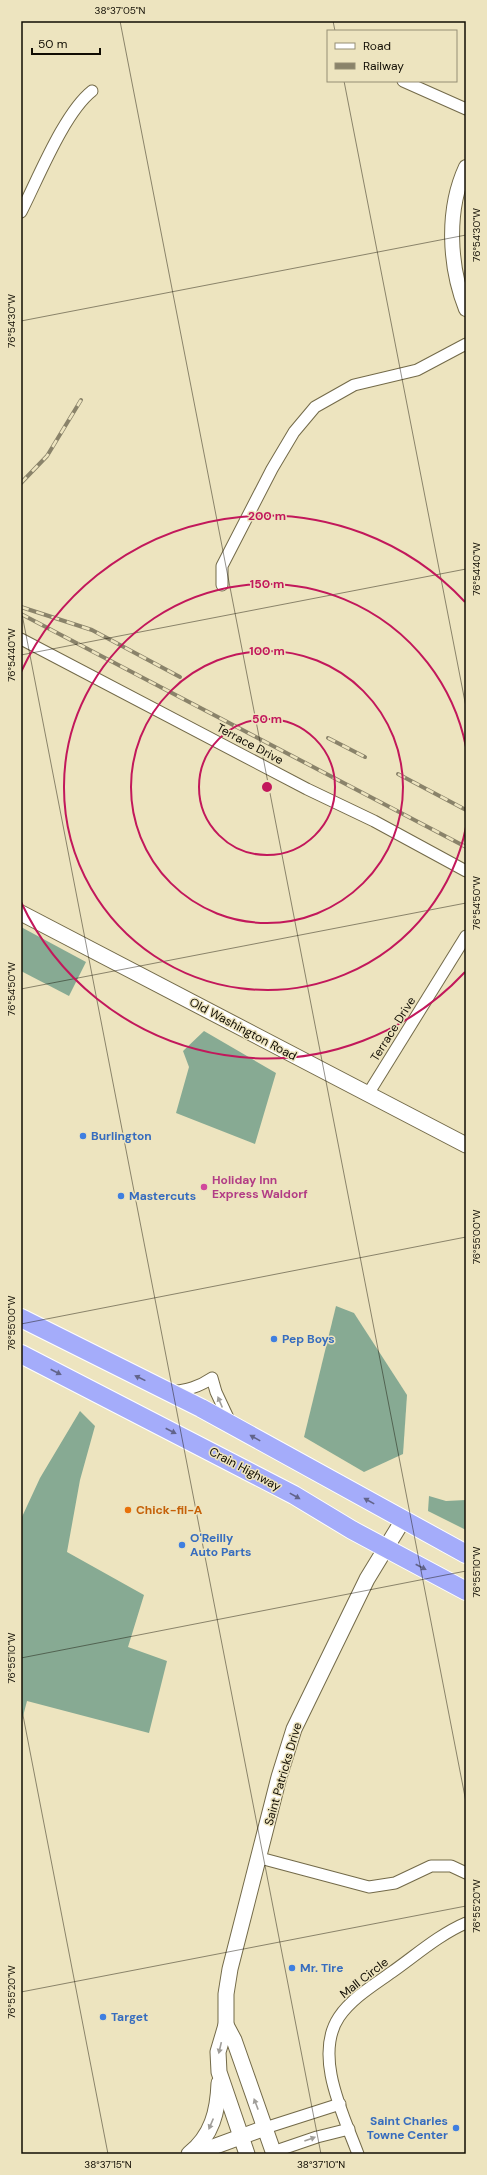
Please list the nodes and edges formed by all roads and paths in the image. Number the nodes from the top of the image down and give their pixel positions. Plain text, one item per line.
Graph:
1 (405, 82) edge
2 (92, 91) dead end
3 (466, 109) edge
4 (466, 167) edge
5 (21, 212) edge
6 (466, 309) edge
7 (466, 344) edge
8 (222, 585) dead end
9 (21, 639) edge
10 (466, 871) edge
11 (21, 913) edge
12 (466, 936) edge
13 (368, 1094) junction
14 (466, 1145) edge
15 (21, 1318) edge
16 (21, 1354) edge
17 (169, 1392) junction
18 (231, 1425) junction
19 (403, 1520) junction
20 (387, 1549) junction
21 (466, 1554) edge
22 (466, 1591) edge
23 (260, 1858) junction
24 (466, 1873) edge
25 (466, 1923) edge
26 (226, 2025) junction
27 (219, 2072) junction
28 (340, 2104) junction
29 (265, 2128) junction
30 (349, 2129) junction
31 (240, 2138) junction
32 (272, 2153) edge
33 (188, 2154) edge
34 (194, 2154) edge
35 (247, 2154) edge
36 (358, 2154) edge

1 - 3 street
2 - 5 street
4 - 6 street
7 - 8 street
9 - 10 street, Terrace Drive
11 - 13 main road, Old Washington Road
12 - 13 street, Terrace Drive
13 - 14 main road, Old Washington Road
17 -> 15 highway
16 -> 20 highway, Crain Highway
17 - 18 highway
18 -> 17 street
19 -> 18 highway
19 - 20 main road, Saint Patricks Drive
19 - 21 highway
20 -> 22 highway, Crain Highway
20 - 23 main road, Saint Patricks Drive
23 - 24 street
23 - 26 main road, Saint Patricks Drive
25 - 28 street, Mall Circle
26 -> 27 main road, Saint Patricks Drive
29 -> 26 main road, Saint Patricks Drive
27 - 31 main road, Saint Patricks Drive
27 -> 33 main road
28 - 29 street
28 - 30 street, Mall Circle
29 - 31 main road
29 - 32 main road, Saint Patricks Drive
32 -> 30 street
30 - 36 street, Mall Circle
31 - 34 main road
31 - 35 main road, Saint Patricks Drive

